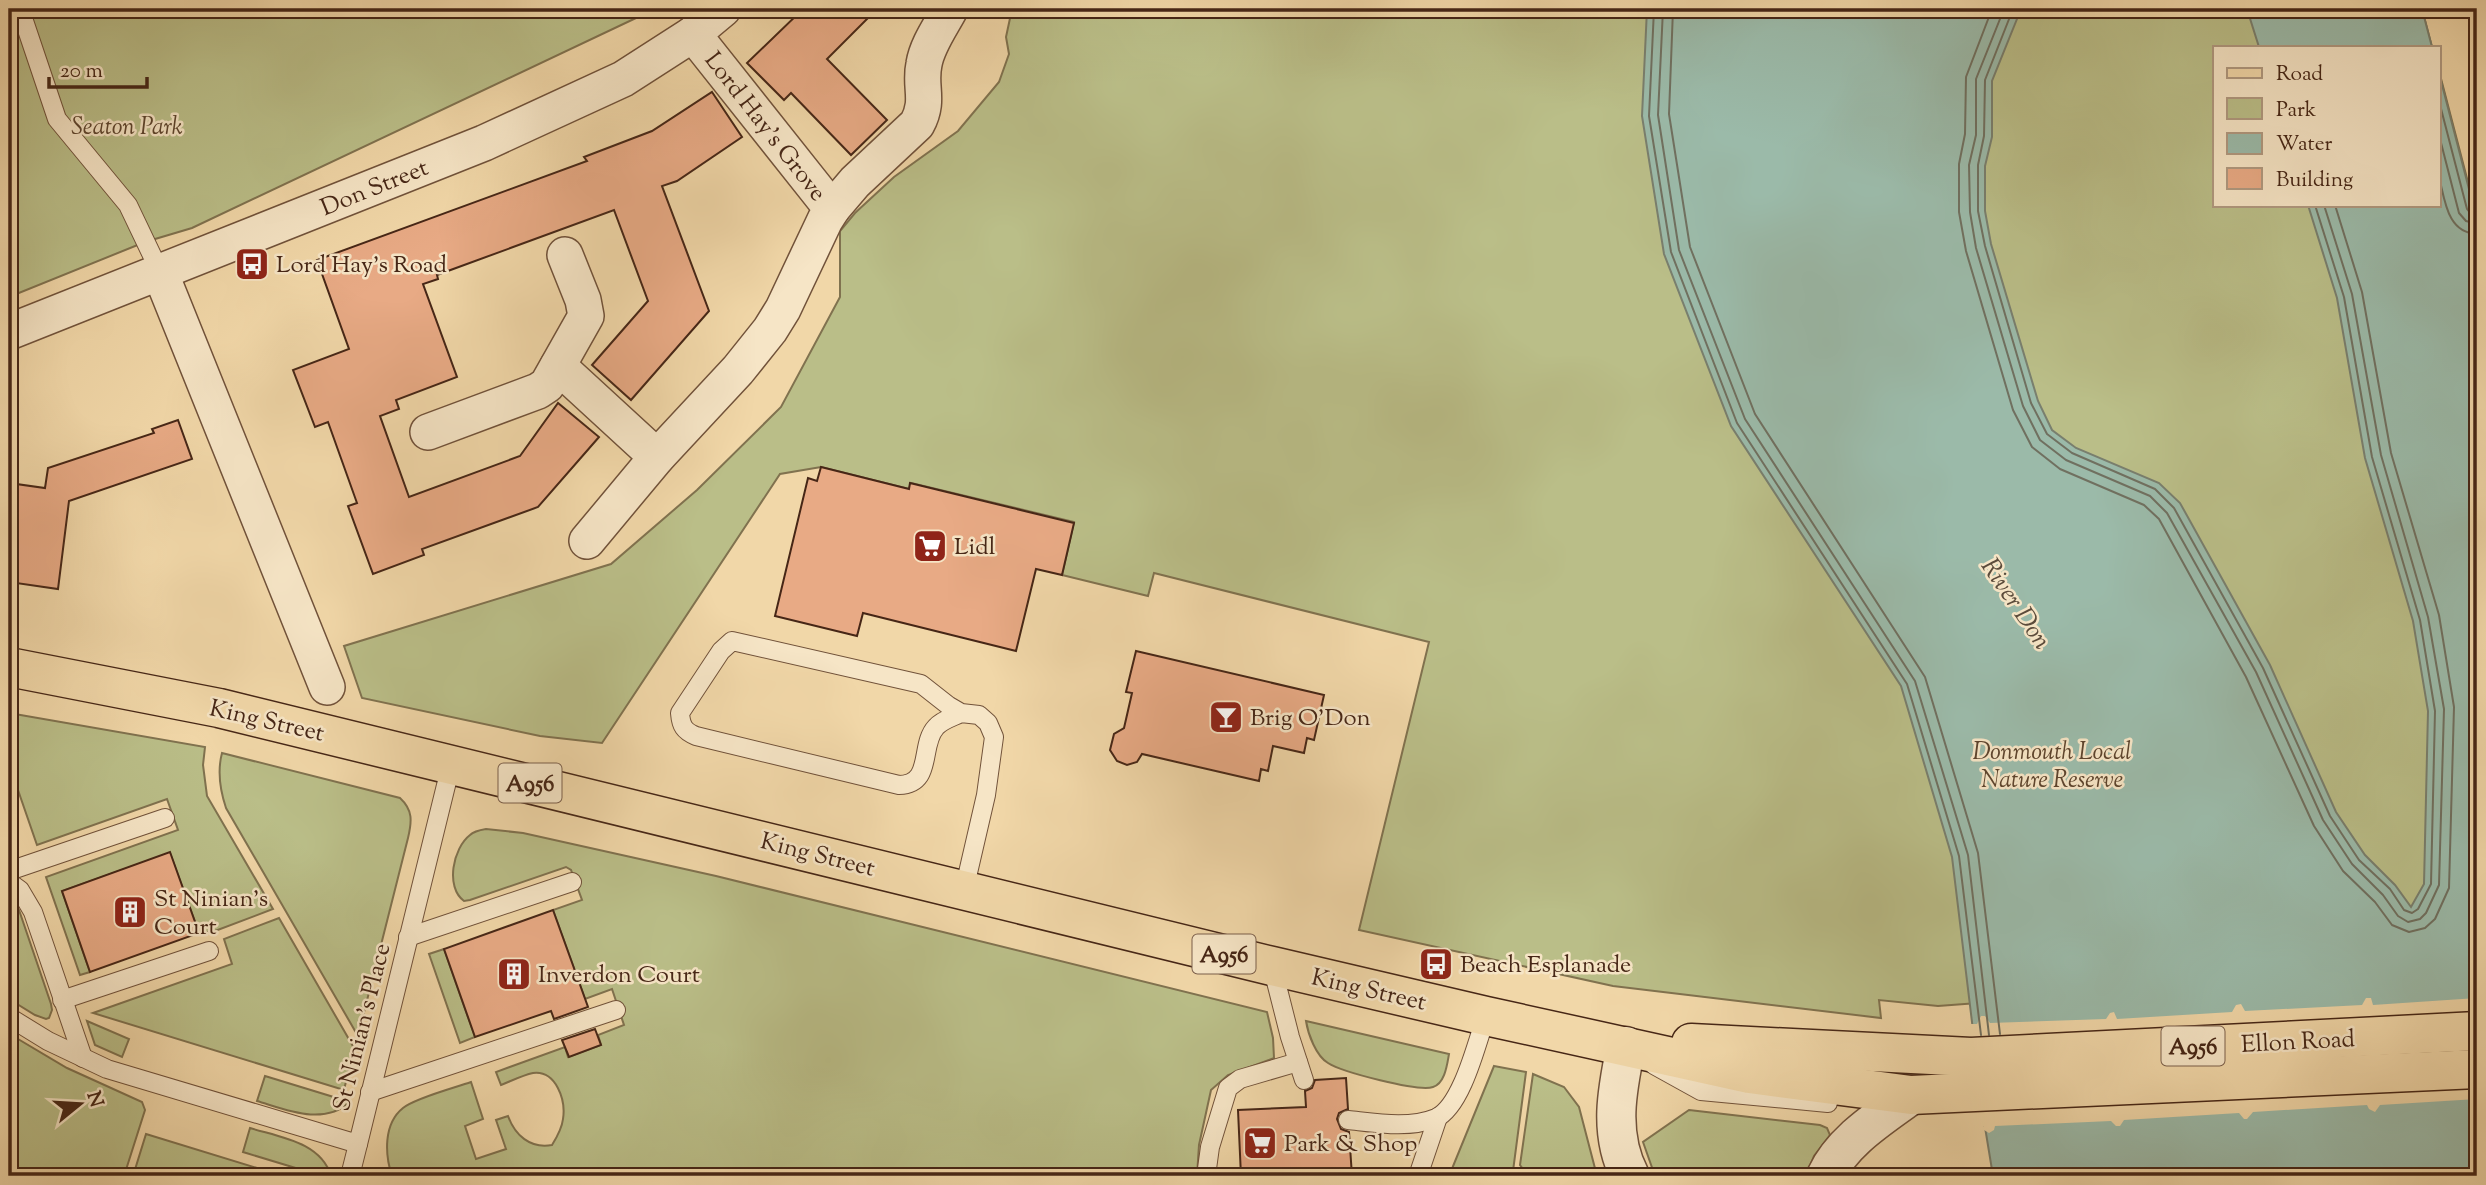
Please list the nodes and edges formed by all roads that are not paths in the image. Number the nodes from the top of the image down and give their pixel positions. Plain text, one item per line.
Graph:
1 (20, 9) edge
2 (723, 9) edge
3 (950, 9) edge
4 (693, 34) junction
5 (832, 209) junction
6 (565, 255) dead end
7 (160, 272) junction
8 (9, 332) edge
9 (558, 366) junction
10 (428, 432) dead end
11 (657, 457) junction
12 (587, 541) dead end
13 (9, 667) edge
14 (327, 687) dead end
15 (961, 713) junction
16 (451, 765) junction
17 (165, 818) dead end
18 (9, 871) edge
19 (9, 882) edge
20 (572, 882) dead end
21 (964, 890) junction
22 (408, 937) junction
23 (209, 951) dead end
24 (1272, 966) junction
25 (62, 1000) junction
26 (615, 1010) dead end
27 (1486, 1016) junction
28 (9, 1017) edge
29 (2477, 1031) edge
30 (1626, 1046) junction
31 (1908, 1055) joint
32 (83, 1058) junction
33 (1298, 1062) junction
34 (2477, 1069) edge
35 (1304, 1080) dead end
36 (370, 1093) junction
37 (1911, 1095) junction
38 (1438, 1117) junction
39 (1348, 1120) dead end
40 (358, 1144) junction
41 (350, 1176) edge
42 (1206, 1176) edge
43 (1418, 1176) edge
44 (1630, 1176) edge
45 (1826, 1176) edge

1 - 7 lane
2 - 4 street, Don Street
3 - 5 street
4 - 5 street, Lord Hay's Grove
4 - 7 street, Don Street
5 - 11 street, Lord Hay's Grove
6 - 9 street
7 - 8 street, Don Street
7 - 14 street
9 - 10 street
9 - 11 street
11 - 12 street, Lord Hay's Grove
13 - 16 main road, King Street / A956
15 - 15 lane
15 - 21 lane
16 - 21 main road, King Street / A956
16 - 22 lane, St Ninian's Place
17 - 18 lane
19 - 25 lane
20 - 22 lane
21 - 24 main road, King Street / A956
22 - 36 lane, St Ninian's Place
23 - 25 lane
24 - 27 main road, King Street / A956
24 - 33 lane
25 - 32 lane
26 - 36 lane
27 - 30 main road, King Street / A956
27 - 38 lane
28 - 32 lane, St Ninian's Place
29 - 31 main road, Ellon Road / A956
30 - 31 main road, King Street / A956
30 - 37 main road, King Street / A956
30 - 44 street
32 - 40 lane, St Ninian's Place
33 - 35 lane
33 - 42 lane
34 - 37 main road, Ellon Road / A956
36 - 40 lane, St Ninian's Place
37 - 45 street
38 - 39 lane
38 - 43 lane
40 - 41 lane

